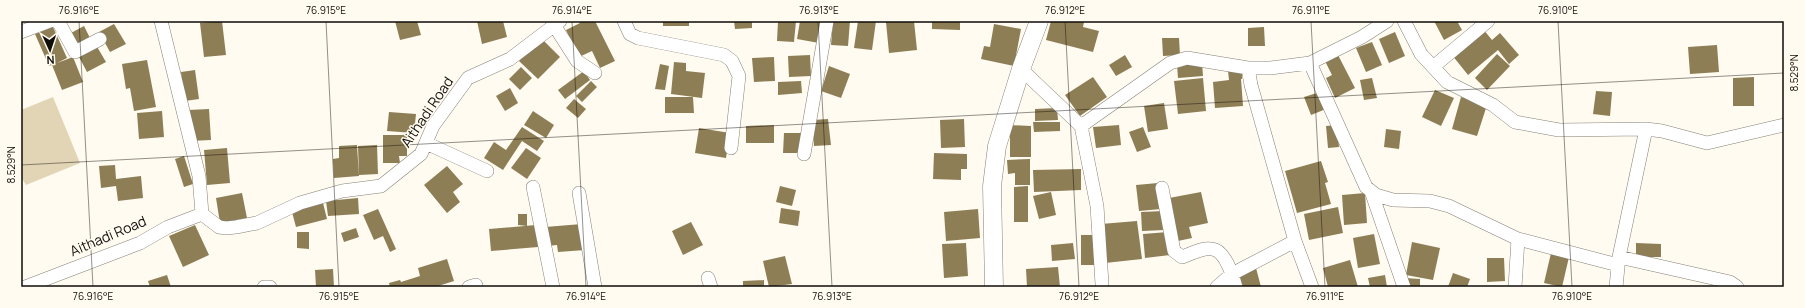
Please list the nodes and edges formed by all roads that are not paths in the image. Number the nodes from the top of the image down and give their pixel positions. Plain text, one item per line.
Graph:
1 (50, 21) edge
2 (58, 21) edge
3 (161, 21) edge
4 (624, 21) edge
5 (827, 21) edge
6 (1039, 21) edge
7 (1387, 21) edge
8 (1404, 21) edge
9 (1488, 21) edge
10 (557, 23) edge
11 (27, 27) edge
12 (100, 39) dead end
13 (1310, 63) junction
14 (1433, 67) junction
15 (1248, 68) junction
16 (1021, 69) junction
17 (595, 73) dead end
18 (1784, 124) edge
19 (1081, 126) junction
20 (1646, 129) junction
21 (426, 143) junction
22 (731, 148) dead end
23 (804, 154) dead end
24 (487, 171) dead end
25 (533, 187) dead end
26 (1162, 188) dead end
27 (1371, 191) junction
28 (579, 193) dead end
29 (202, 214) junction
30 (1518, 239) junction
31 (1295, 241) junction
32 (1619, 261) junction
33 (1232, 274) junction
34 (1102, 284) dead end
35 (25, 287) edge
36 (264, 287) edge
37 (270, 287) edge
38 (553, 287) edge
39 (595, 287) edge
40 (994, 287) edge
41 (1217, 287) edge
42 (1236, 287) edge
43 (1312, 287) edge
44 (1404, 287) edge
45 (1515, 287) edge
46 (1616, 287) edge
47 (1737, 287) edge

1 - 11 street
2 - 12 street
3 - 29 street
4 - 22 street
5 - 23 street
6 - 16 main road
7 - 13 street
8 - 14 street
9 - 14 street
10 - 17 street
10 - 21 street, Aithadi Road
13 - 15 street
13 - 27 street
14 - 20 street
15 - 19 street
15 - 31 street
16 - 19 street
16 - 40 main road
18 - 20 street
19 - 34 street
20 - 32 street
21 - 24 street
21 - 29 street, Aithadi Road
25 - 38 street
26 - 33 street
27 - 30 street
27 - 44 street
28 - 39 street
29 - 35 street, Aithadi Road
30 - 32 street
30 - 45 street
31 - 33 street
31 - 43 street
32 - 46 street
32 - 47 street
33 - 41 street
33 - 42 street
36 - 37 street

